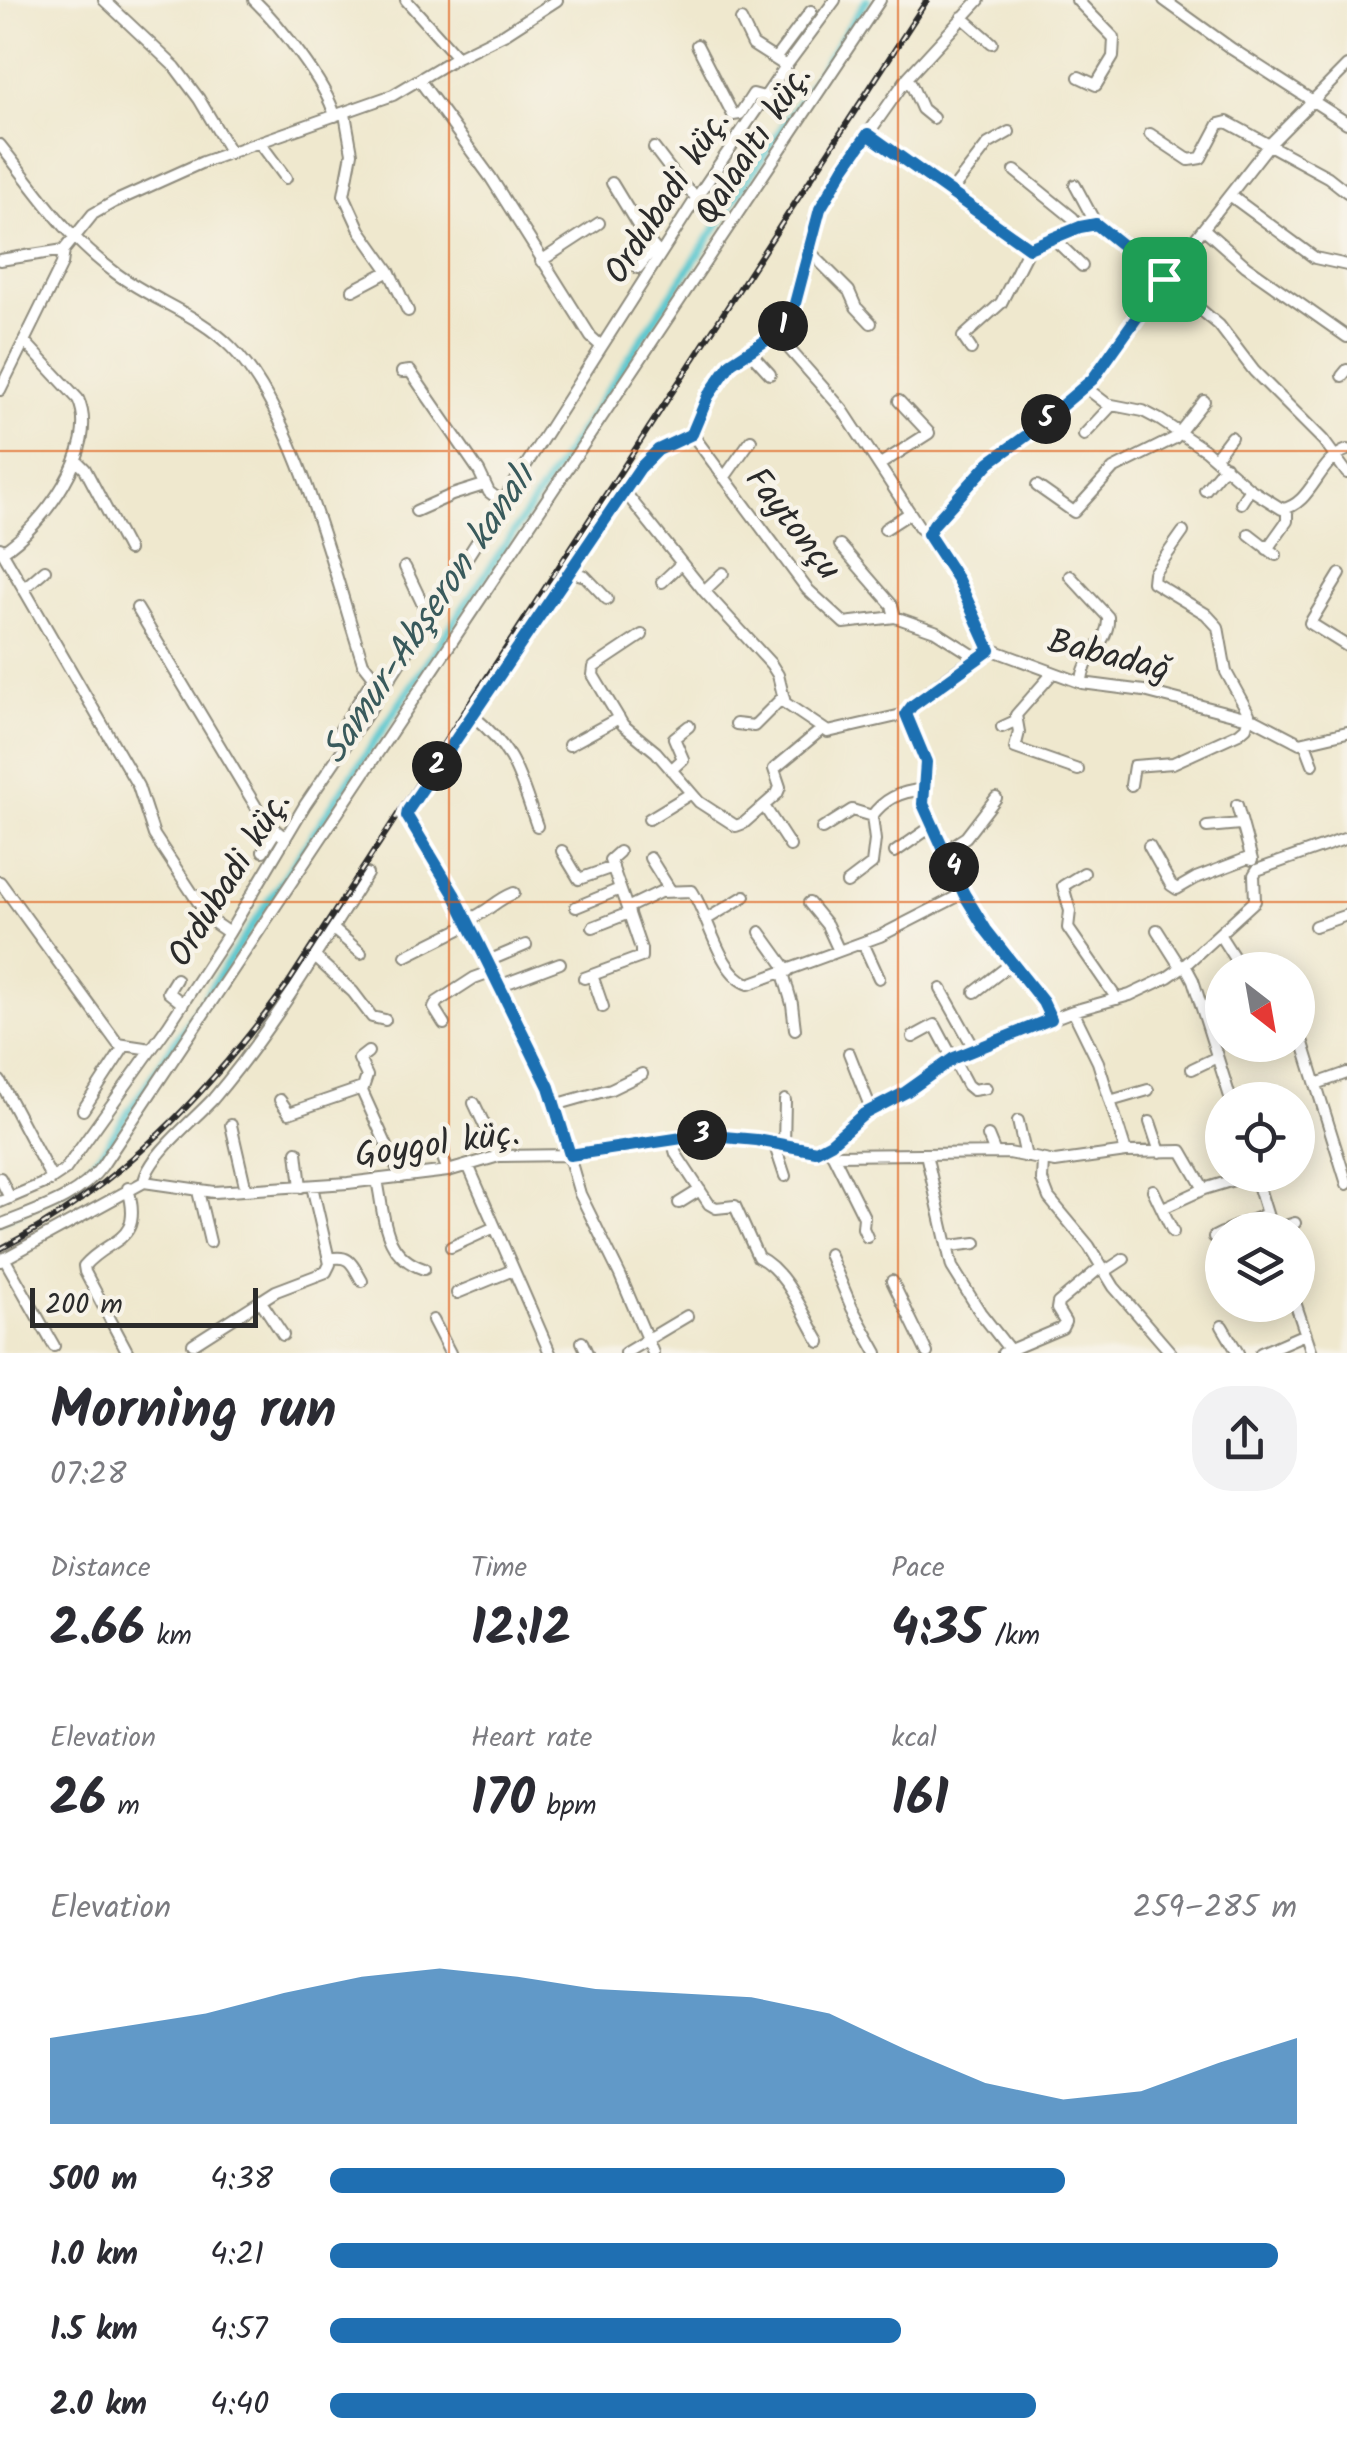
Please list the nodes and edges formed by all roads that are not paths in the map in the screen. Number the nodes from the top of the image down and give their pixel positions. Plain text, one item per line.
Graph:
1 (104, 0) edge
2 (254, 0) edge
3 (406, 0) edge
4 (558, 0) edge
5 (835, 0) edge
6 (880, 0) edge
7 (979, 0) edge
8 (1077, 0) edge
9 (1164, 0) edge
10 (811, 11) dead end
11 (962, 17) junction
12 (741, 20) dead end
13 (992, 43) dead end
14 (697, 45) dead end
15 (457, 57) junction
16 (780, 62) junction
17 (1347, 66) edge
18 (908, 77) junction
19 (1079, 77) dead end
20 (420, 81) junction
21 (764, 98) junction
22 (1313, 101) junction
23 (340, 115) junction
24 (932, 118) dead end
25 (1347, 123) edge
26 (1009, 132) dead end
27 (868, 134) junction
28 (1150, 134) dead end
29 (260, 143) junction
30 (0, 145) edge
31 (1268, 146) junction
32 (654, 148) dead end
33 (230, 153) junction
34 (1015, 170) dead end
35 (286, 178) dead end
36 (612, 182) dead end
37 (1075, 184) dead end
38 (1347, 192) edge
39 (950, 193) junction
40 (1231, 196) junction
41 (697, 197) junction
42 (600, 223) dead end
43 (1096, 224) junction
44 (1080, 227) junction
45 (1204, 230) junction
46 (74, 238) junction
47 (1055, 240) junction
48 (1029, 248) junction
49 (64, 250) junction
50 (809, 251) junction
51 (656, 252) junction
52 (0, 260) edge
53 (541, 261) junction
54 (1347, 265) edge
55 (1082, 266) dead end
56 (638, 268) dead end
57 (389, 271) junction
58 (1164, 279) junction
59 (353, 290) dead end
60 (408, 310) dead end
61 (871, 323) dead end
62 (776, 334) junction
63 (1347, 337) edge
64 (25, 342) junction
65 (601, 346) junction
66 (970, 350) dead end
67 (750, 352) junction
68 (402, 372) dead end
69 (770, 374) dead end
70 (1086, 387) junction
71 (0, 390) edge
72 (900, 401) dead end
73 (1204, 401) dead end
74 (1112, 406) junction
75 (692, 434) junction
76 (1179, 434) junction
77 (1084, 435) dead end
78 (1231, 437) dead end
79 (751, 440) dead end
80 (1347, 450) edge
81 (1334, 456) junction
82 (76, 460) junction
83 (1220, 462) junction
84 (879, 465) junction
85 (1347, 473) edge
86 (724, 478) junction
87 (484, 485) junction
88 (1037, 486) dead end
89 (1250, 489) junction
90 (1204, 490) dead end
91 (624, 491) junction
92 (501, 501) junction
93 (1241, 502) dead end
94 (1288, 509) junction
95 (416, 511) dead end
96 (910, 513) junction
97 (885, 530) dead end
98 (1183, 532) dead end
99 (928, 534) junction
100 (1249, 534) dead end
101 (840, 545) dead end
102 (1, 550) edge
103 (128, 550) dead end
104 (681, 564) junction
105 (406, 567) dead end
106 (44, 570) dead end
107 (569, 571) junction
108 (723, 573) dead end
109 (1340, 574) dead end
110 (1070, 576) dead end
111 (662, 582) dead end
112 (23, 588) junction
113 (704, 591) junction
114 (607, 599) dead end
115 (136, 608) dead end
116 (432, 613) junction
117 (894, 617) junction
118 (642, 635) dead end
119 (1347, 646) edge
120 (990, 650) junction
121 (976, 657) junction
122 (1052, 674) junction
123 (374, 677) junction
124 (1082, 683) junction
125 (387, 684) junction
126 (782, 698) junction
127 (906, 714) junction
128 (472, 716) junction
129 (619, 718) junction
130 (1248, 718) junction
131 (1016, 721) junction
132 (736, 724) dead end
133 (689, 726) dead end
134 (1002, 728) dead end
135 (822, 730) junction
136 (1347, 732) edge
137 (334, 740) dead end
138 (1305, 743) junction
139 (569, 745) dead end
140 (1313, 764) dead end
141 (671, 770) junction
142 (1078, 770) dead end
143 (1131, 784) dead end
144 (922, 790) junction
145 (690, 794) junction
146 (996, 798) dead end
147 (1236, 805) dead end
148 (764, 806) junction
149 (872, 816) junction
150 (648, 819) dead end
151 (1240, 824) junction
152 (934, 825) junction
153 (538, 826) dead end
154 (1207, 827) dead end
155 (822, 828) dead end
156 (280, 835) junction
157 (1347, 838) edge
158 (790, 846) dead end
159 (1149, 846) dead end
160 (946, 850) junction
161 (562, 851) dead end
162 (262, 852) dead end
163 (620, 852) dead end
164 (895, 852) dead end
165 (1251, 857) junction
166 (650, 858) dead end
167 (612, 866) junction
168 (1257, 870) junction
169 (1084, 873) dead end
170 (366, 874) dead end
171 (0, 882) edge
172 (847, 883) dead end
173 (620, 889) junction
174 (670, 890) junction
175 (514, 893) dead end
176 (964, 894) junction
177 (746, 896) dead end
178 (809, 903) dead end
179 (576, 907) dead end
180 (628, 911) junction
181 (1347, 915) edge
182 (707, 919) junction
183 (469, 922) junction
184 (1315, 926) dead end
185 (592, 927) dead end
186 (332, 928) junction
187 (1157, 930) dead end
188 (230, 932) junction
189 (760, 932) dead end
190 (1219, 934) junction
191 (863, 943) junction
192 (526, 945) dead end
193 (839, 951) junction
194 (1230, 952) edge
195 (362, 953) dead end
196 (406, 956) dead end
197 (315, 957) junction
198 (1012, 963) junction
199 (560, 964) dead end
200 (490, 966) junction
201 (1183, 967) junction
202 (785, 972) junction
203 (878, 978) dead end
204 (176, 979) dead end
205 (499, 986) junction
206 (942, 989) dead end
207 (975, 992) dead end
208 (1116, 1000) junction
209 (183, 1004) junction
210 (603, 1007) dead end
211 (1074, 1011) junction
212 (1051, 1019) junction
213 (385, 1020) dead end
214 (444, 1024) dead end
215 (1205, 1025) edge
216 (795, 1028) dead end
217 (913, 1037) dead end
218 (124, 1047) junction
219 (974, 1048) junction
220 (151, 1049) junction
221 (368, 1052) dead end
222 (849, 1054) dead end
223 (954, 1058) junction
224 (1207, 1062) edge
225 (1309, 1062) edge
226 (1192, 1069) dead end
227 (1347, 1073) edge
228 (642, 1074) dead end
229 (0, 1081) edge
230 (1316, 1084) junction
231 (362, 1088) junction
232 (986, 1088) dead end
233 (1148, 1090) dead end
234 (280, 1100) dead end
235 (786, 1100) dead end
236 (1110, 1101) junction
237 (474, 1103) dead end
238 (555, 1104) junction
239 (871, 1109) junction
240 (84, 1110) dead end
241 (1018, 1122) dead end
242 (1150, 1122) dead end
243 (231, 1125) dead end
244 (988, 1136) dead end
245 (672, 1139) junction
246 (779, 1144) junction
247 (438, 1145) dead end
248 (80, 1150) junction
249 (829, 1151) junction
250 (298, 1152) dead end
251 (1126, 1152) junction
252 (1160, 1152) junction
253 (995, 1153) junction
254 (926, 1154) junction
255 (570, 1155) junction
256 (498, 1156) junction
257 (1026, 1157) junction
258 (1042, 1161) junction
259 (1344, 1164) edge
260 (468, 1165) junction
261 (102, 1166) junction
262 (448, 1171) junction
263 (785, 1176) dead end
264 (401, 1177) junction
265 (0, 1178) edge
266 (52, 1179) junction
267 (377, 1180) junction
268 (144, 1182) junction
269 (1347, 1184) edge
270 (306, 1186) junction
271 (128, 1188) junction
272 (1204, 1188) joint
273 (198, 1190) junction
274 (246, 1190) junction
275 (700, 1190) junction
276 (1153, 1190) dead end
277 (5, 1200) edge
278 (679, 1203) dead end
279 (1162, 1208) junction
280 (0, 1225) edge
281 (495, 1227) junction
282 (1174, 1232) dead end
283 (867, 1237) dead end
284 (210, 1242) dead end
285 (976, 1242) dead end
286 (950, 1246) junction
287 (451, 1248) dead end
288 (829, 1254) dead end
289 (329, 1258) junction
290 (1124, 1259) dead end
291 (2, 1260) edge
292 (424, 1268) dead end
293 (1102, 1269) junction
294 (514, 1270) junction
295 (362, 1281) dead end
296 (892, 1282) dead end
297 (458, 1293) dead end
298 (260, 1300) junction
299 (687, 1316) dead end
300 (434, 1320) dead end
301 (1302, 1322) edge
302 (1222, 1326) dead end
303 (1306, 1334) junction
304 (282, 1335) dead end
305 (646, 1341) junction
306 (820, 1342) dead end
307 (193, 1344) dead end
308 (54, 1346) dead end
309 (1042, 1346) edge
310 (1008, 1352) edge
311 (128, 1353) edge
312 (450, 1353) edge
313 (550, 1353) edge
314 (625, 1353) edge
315 (653, 1353) edge
316 (877, 1353) edge
317 (927, 1353) edge
318 (1171, 1353) edge
319 (1238, 1353) edge
320 (1260, 1353) edge
321 (1312, 1353) edge

1 - 33 street
2 - 23 street
3 - 15 street
4 - 15 street
5 - 16 street, Ordubadi küç.
6 - 261 street, Qalaaltı küç.
7 - 11 street
8 - 19 street
9 - 22 street
10 - 16 street
11 - 13 street
11 - 18 street
12 - 16 street
14 - 21 street
15 - 20 street
16 - 21 street, Ordubadi küç.
17 - 22 street
18 - 24 street
18 - 27 street
20 - 23 street
20 - 53 street
21 - 41 street, Ordubadi küç.
22 - 25 street
22 - 31 street
23 - 29 street
23 - 57 street
26 - 39 street
27 - 39 street
27 - 50 street
28 - 31 street
29 - 33 street
29 - 35 street
30 - 46 street
31 - 38 street
31 - 40 street
32 - 41 street
33 - 46 street
34 - 44 street
36 - 51 street
37 - 43 street
39 - 48 street
40 - 45 street
40 - 54 street
41 - 51 street, Ordubadi küç.
42 - 53 street
43 - 44 street
43 - 58 street
44 - 47 street
45 - 58 street
45 - 63 street
46 - 49 street
46 - 123 street
47 - 48 street
47 - 55 street
48 - 66 street
49 - 52 street
49 - 64 street
50 - 61 street
50 - 62 street
51 - 56 street
51 - 65 street, Ordubadi küç.
53 - 65 street
57 - 59 street
57 - 60 street
58 - 70 street
58 - 81 street
62 - 67 street
62 - 84 street
64 - 71 street
64 - 82 street
65 - 92 street, Ordubadi küç.
67 - 69 street
67 - 75 street
68 - 87 street
70 - 74 street
70 - 99 street
72 - 84 street
73 - 76 street
74 - 76 street
74 - 77 street
75 - 86 street, Faytonçu
75 - 91 street
76 - 83 street
76 - 88 street
78 - 83 street
79 - 86 street
80 - 81 street
81 - 85 street
81 - 94 street
82 - 102 street
82 - 103 street
83 - 89 street
83 - 90 street
84 - 96 street
86 - 117 street, Faytonçu
87 - 92 street
87 - 95 street
89 - 93 street
89 - 94 street
91 - 104 street
91 - 107 street
92 - 116 street, Ordubadi küç.
94 - 100 street
96 - 97 street
96 - 99 street
98 - 130 street
99 - 120 street
101 - 117 street
102 - 112 street
104 - 111 street
104 - 113 street
105 - 116 street
106 - 112 street
107 - 114 street
107 - 128 street
108 - 113 street
109 - 119 street
110 - 124 street
112 - 188 street
113 - 126 street
115 - 156 street
116 - 125 street, Ordubadi küç.
117 - 121 street, Faytonçu
118 - 129 street
120 - 121 street
120 - 122 street, Babadağ
121 - 127 street
122 - 124 street, Babadağ
122 - 131 street
123 - 125 street
123 - 137 street
124 - 130 street, Babadağ
125 - 156 street, Ordubadi küç.
126 - 132 street
126 - 135 street
127 - 135 street
127 - 144 street
128 - 153 street
128 - 183 street
129 - 139 street
129 - 141 street
130 - 138 street, Babadağ
130 - 143 street
131 - 134 street
131 - 142 street
133 - 141 street
135 - 148 street
136 - 138 street
138 - 140 street
141 - 145 street
144 - 149 street
144 - 152 street
145 - 148 street
145 - 150 street
146 - 160 street
147 - 151 street
148 - 158 street
149 - 155 street
149 - 172 street
151 - 154 street
151 - 165 street
152 - 160 street
152 - 164 street
156 - 162 street
156 - 188 street, Ordubadi küç.
157 - 168 street
159 - 165 street
160 - 176 street
161 - 167 street
163 - 167 street
165 - 168 street
166 - 174 street
167 - 173 street
168 - 190 street
169 - 208 street
170 - 186 street
171 - 218 street
173 - 179 street
173 - 180 street
174 - 180 street
174 - 182 street
175 - 183 street
176 - 191 street
176 - 198 street
177 - 182 street
178 - 193 street
180 - 185 street
180 - 210 street
181 - 184 street
182 - 202 street
183 - 196 street
183 - 200 street
186 - 195 street
186 - 197 street
187 - 201 street
188 - 209 street, Ordubadi küç.
189 - 202 street
190 - 194 street
190 - 201 street
191 - 193 street
191 - 203 street
192 - 200 street
193 - 202 street
197 - 213 street
197 - 268 street
198 - 207 street
198 - 212 street
199 - 205 street
200 - 205 street
200 - 214 street
201 - 208 street
201 - 215 street
202 - 216 street
204 - 209 street
205 - 238 street
206 - 219 street
208 - 211 street
209 - 220 street, Ordubadi küç.
211 - 212 street
211 - 236 street
212 - 219 street
217 - 223 street
218 - 220 street
218 - 240 street
219 - 223 street
220 - 248 street, Ordubadi küç.
221 - 231 street
222 - 239 street
223 - 232 street
223 - 239 street
224 - 226 street
225 - 230 street
227 - 230 street
228 - 238 street
229 - 266 street
230 - 259 street
231 - 234 street
231 - 264 street
233 - 236 street
235 - 246 street
236 - 251 street
237 - 256 street
238 - 255 street
239 - 249 street
241 - 257 street
242 - 252 street
243 - 274 street
244 - 253 street
245 - 246 street, Goygol küç.
245 - 255 street, Goygol küç.
245 - 275 street
246 - 249 street, Goygol küç.
246 - 263 street
247 - 262 street
248 - 261 street
248 - 266 street, Ordubadi küç.
249 - 254 street, Goygol küç.
249 - 283 street
250 - 270 street
251 - 252 street, Goygol küç.
251 - 258 street, Goygol küç.
252 - 272 street
253 - 254 street, Goygol küç.
253 - 257 street, Goygol küç.
254 - 286 street
255 - 256 street, Goygol küç.
255 - 305 street
256 - 260 street, Goygol küç.
257 - 258 street, Goygol küç.
258 - 293 street
259 - 269 street
260 - 262 street, Goygol küç.
260 - 281 street
261 - 280 street, Qalaaltı küç.
262 - 264 street, Goygol küç.
264 - 267 street, Goygol küç.
265 - 277 street
266 - 277 street, Ordubadi küç.
267 - 270 street, Goygol küç.
267 - 292 street
268 - 271 street
268 - 273 street, Goygol küç.
270 - 274 street, Goygol küç.
270 - 289 street
271 - 291 street
271 - 311 street
272 - 279 street
273 - 274 street, Goygol küç.
273 - 284 street
275 - 278 street
275 - 306 street
276 - 279 street
279 - 282 street
281 - 287 street
281 - 294 street
285 - 286 street
286 - 310 street
288 - 316 street
289 - 295 street
289 - 298 street
290 - 293 street
291 - 308 street
293 - 309 street
293 - 318 street
294 - 297 street
294 - 313 street
296 - 317 street
298 - 304 street
298 - 307 street
299 - 305 street
300 - 312 street
301 - 303 street
302 - 319 street
303 - 320 street
303 - 321 street
305 - 314 street
305 - 315 street
309 - 310 street

